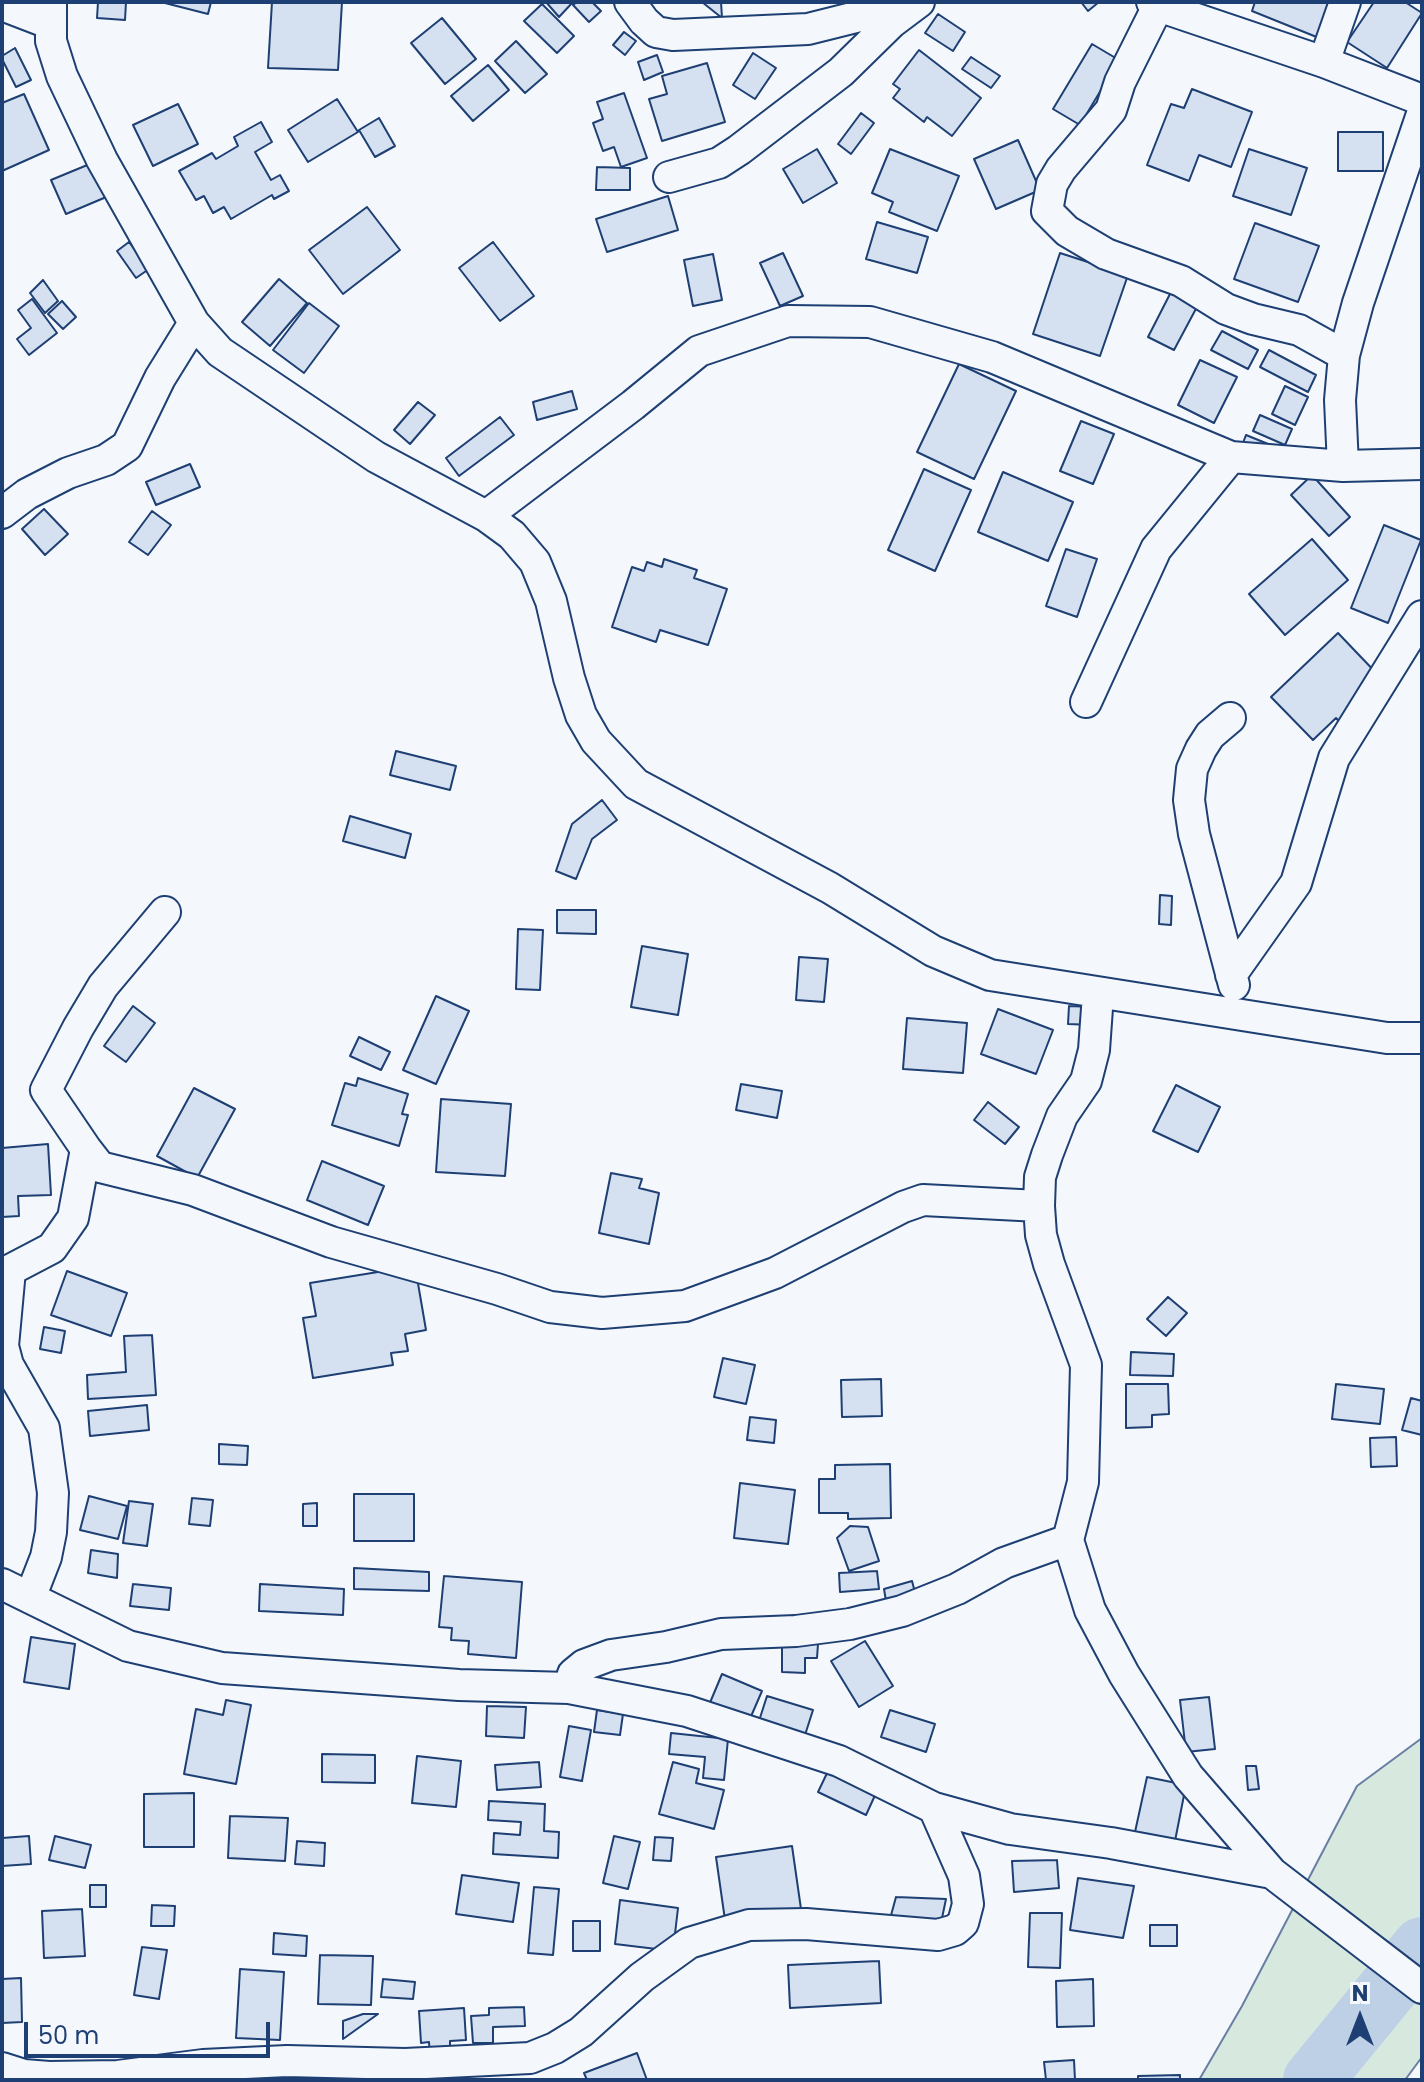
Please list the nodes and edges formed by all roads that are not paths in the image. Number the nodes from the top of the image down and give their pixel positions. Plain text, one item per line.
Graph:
1 (630, 2) edge
2 (1345, 2) edge
3 (917, 4) edge
4 (1155, 4) edge
5 (2, 5) edge
6 (50, 12) edge
7 (1324, 62) junction
8 (1422, 100) edge
9 (1422, 114) edge
10 (669, 177) dead end
11 (194, 323) junction
12 (1344, 355) junction
13 (1231, 457) junction
14 (1422, 464) edge
15 (1343, 466) junction
16 (2, 513) edge
17 (486, 516) junction
18 (1422, 616) edge
19 (1086, 702) dead end
20 (1230, 718) dead end
21 (165, 912) dead end
22 (1231, 975) junction
23 (1098, 994) junction
24 (1241, 1014) junction
25 (1422, 1038) edge
26 (86, 1149) junction
27 (1039, 1206) junction
28 (1068, 1540) junction
29 (2, 1584) edge
30 (30, 1598) junction
31 (569, 1688) junction
32 (934, 1808) junction
33 (1272, 1873) junction
34 (1422, 1988) edge
35 (2, 2068) edge

1 - 3 street
2 - 7 street
3 - 10 street
4 - 7 street
4 - 12 street
5 - 6 street
6 - 11 street
7 - 8 street
9 - 12 street
11 - 16 street
11 - 17 street
12 - 15 street
13 - 15 street
13 - 17 street
13 - 19 street
14 - 15 street
17 - 23 street
18 - 22 street
20 - 22 street
21 - 26 street
22 - 24 street
23 - 24 street
23 - 27 street
24 - 25 street
26 - 27 street
26 - 30 street
27 - 28 street
28 - 31 street
28 - 33 street
29 - 30 street
30 - 31 street
31 - 32 street
32 - 33 street
32 - 35 street
33 - 34 street

